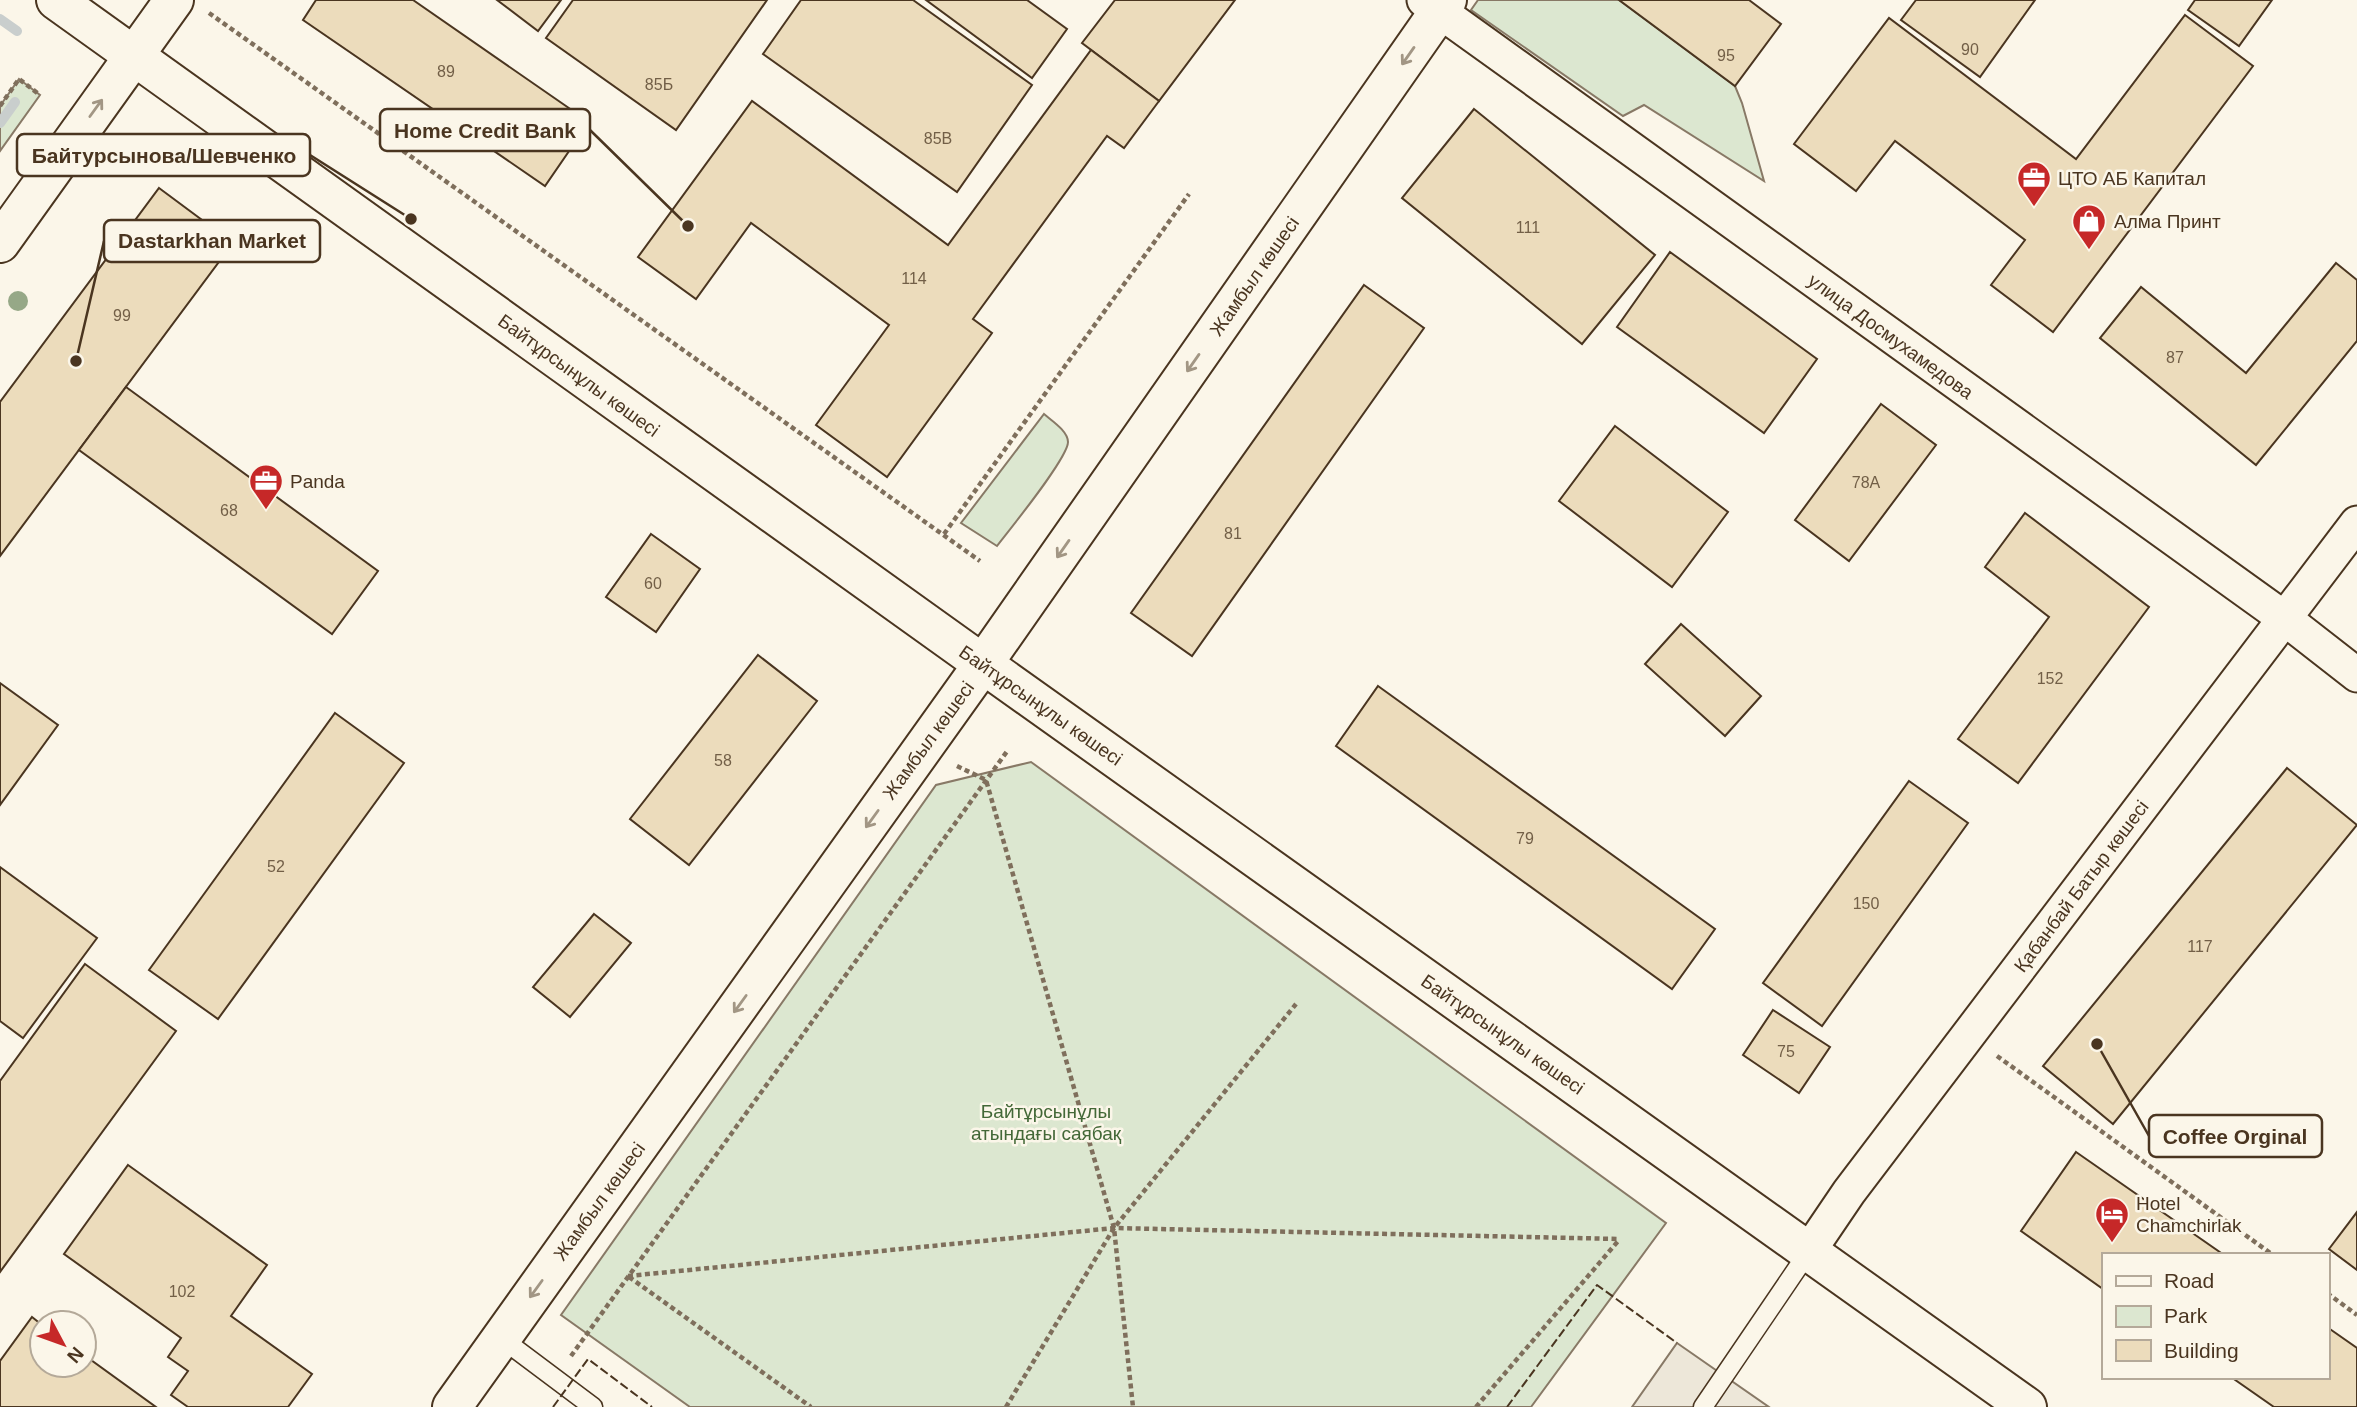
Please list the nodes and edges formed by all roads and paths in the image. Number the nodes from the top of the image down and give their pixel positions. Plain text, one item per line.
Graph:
1 (56, 0) edge
2 (188, 4) edge
3 (1437, 4) edge
4 (134, 56) junction
5 (40, 95) dead end
6 (0, 106) edge
7 (1189, 194) dead end
8 (0, 243) edge
9 (2357, 523) edge
10 (944, 534) junction
11 (980, 561) dead end
12 (2284, 618) junction
13 (983, 664) junction
14 (2357, 675) edge
15 (1009, 750) dead end
16 (956, 766) dead end
17 (986, 779) junction
18 (1296, 1004) dead end
19 (1968, 1034) junction
20 (1114, 1228) junction
21 (1808, 1251) junction
22 (2270, 1253) edge
23 (628, 1276) junction
24 (2329, 1294) edge
25 (2357, 1315) edge
26 (501, 1338) junction
27 (554, 1378) junction
28 (452, 1407) edge
29 (593, 1407) edge
30 (811, 1407) edge
31 (1006, 1407) edge
32 (1133, 1407) edge
33 (1476, 1407) edge
34 (1703, 1407) edge
35 (2027, 1407) edge

1 - 4 main road, Байтұрсынұлы көшесі
2 - 4 main road
2 - 10 path
3 - 12 street, улица Досмухамедова
3 -> 13 main road, Жамбыл көшесі
8 -> 4 main road
4 - 13 main road, Байтұрсынұлы көшесі
5 - 6 path
7 - 10 path
9 - 12 street, Қабанбай Батыр көшесі
10 - 11 path
12 - 14 street, улица Досмухамедова
12 - 19 street, Қабанбай Батыр көшесі
13 - 21 main road, Байтұрсынұлы көшесі
13 -> 26 main road, Жамбыл көшесі
15 - 17 path
16 - 17 path
17 - 20 path
17 - 23 path
18 - 20 path
19 - 21 street, Қабанбай Батыр көшесі
19 - 22 path
20 - 23 path
20 - 31 path
20 - 32 path
20 - 33 path
21 - 34 lane
21 - 35 main road, Байтұрсынұлы көшесі
23 - 27 path
23 - 30 path
24 - 25 path
26 - 27 lane
26 - 28 main road, Жамбыл көшесі
27 - 29 lane

